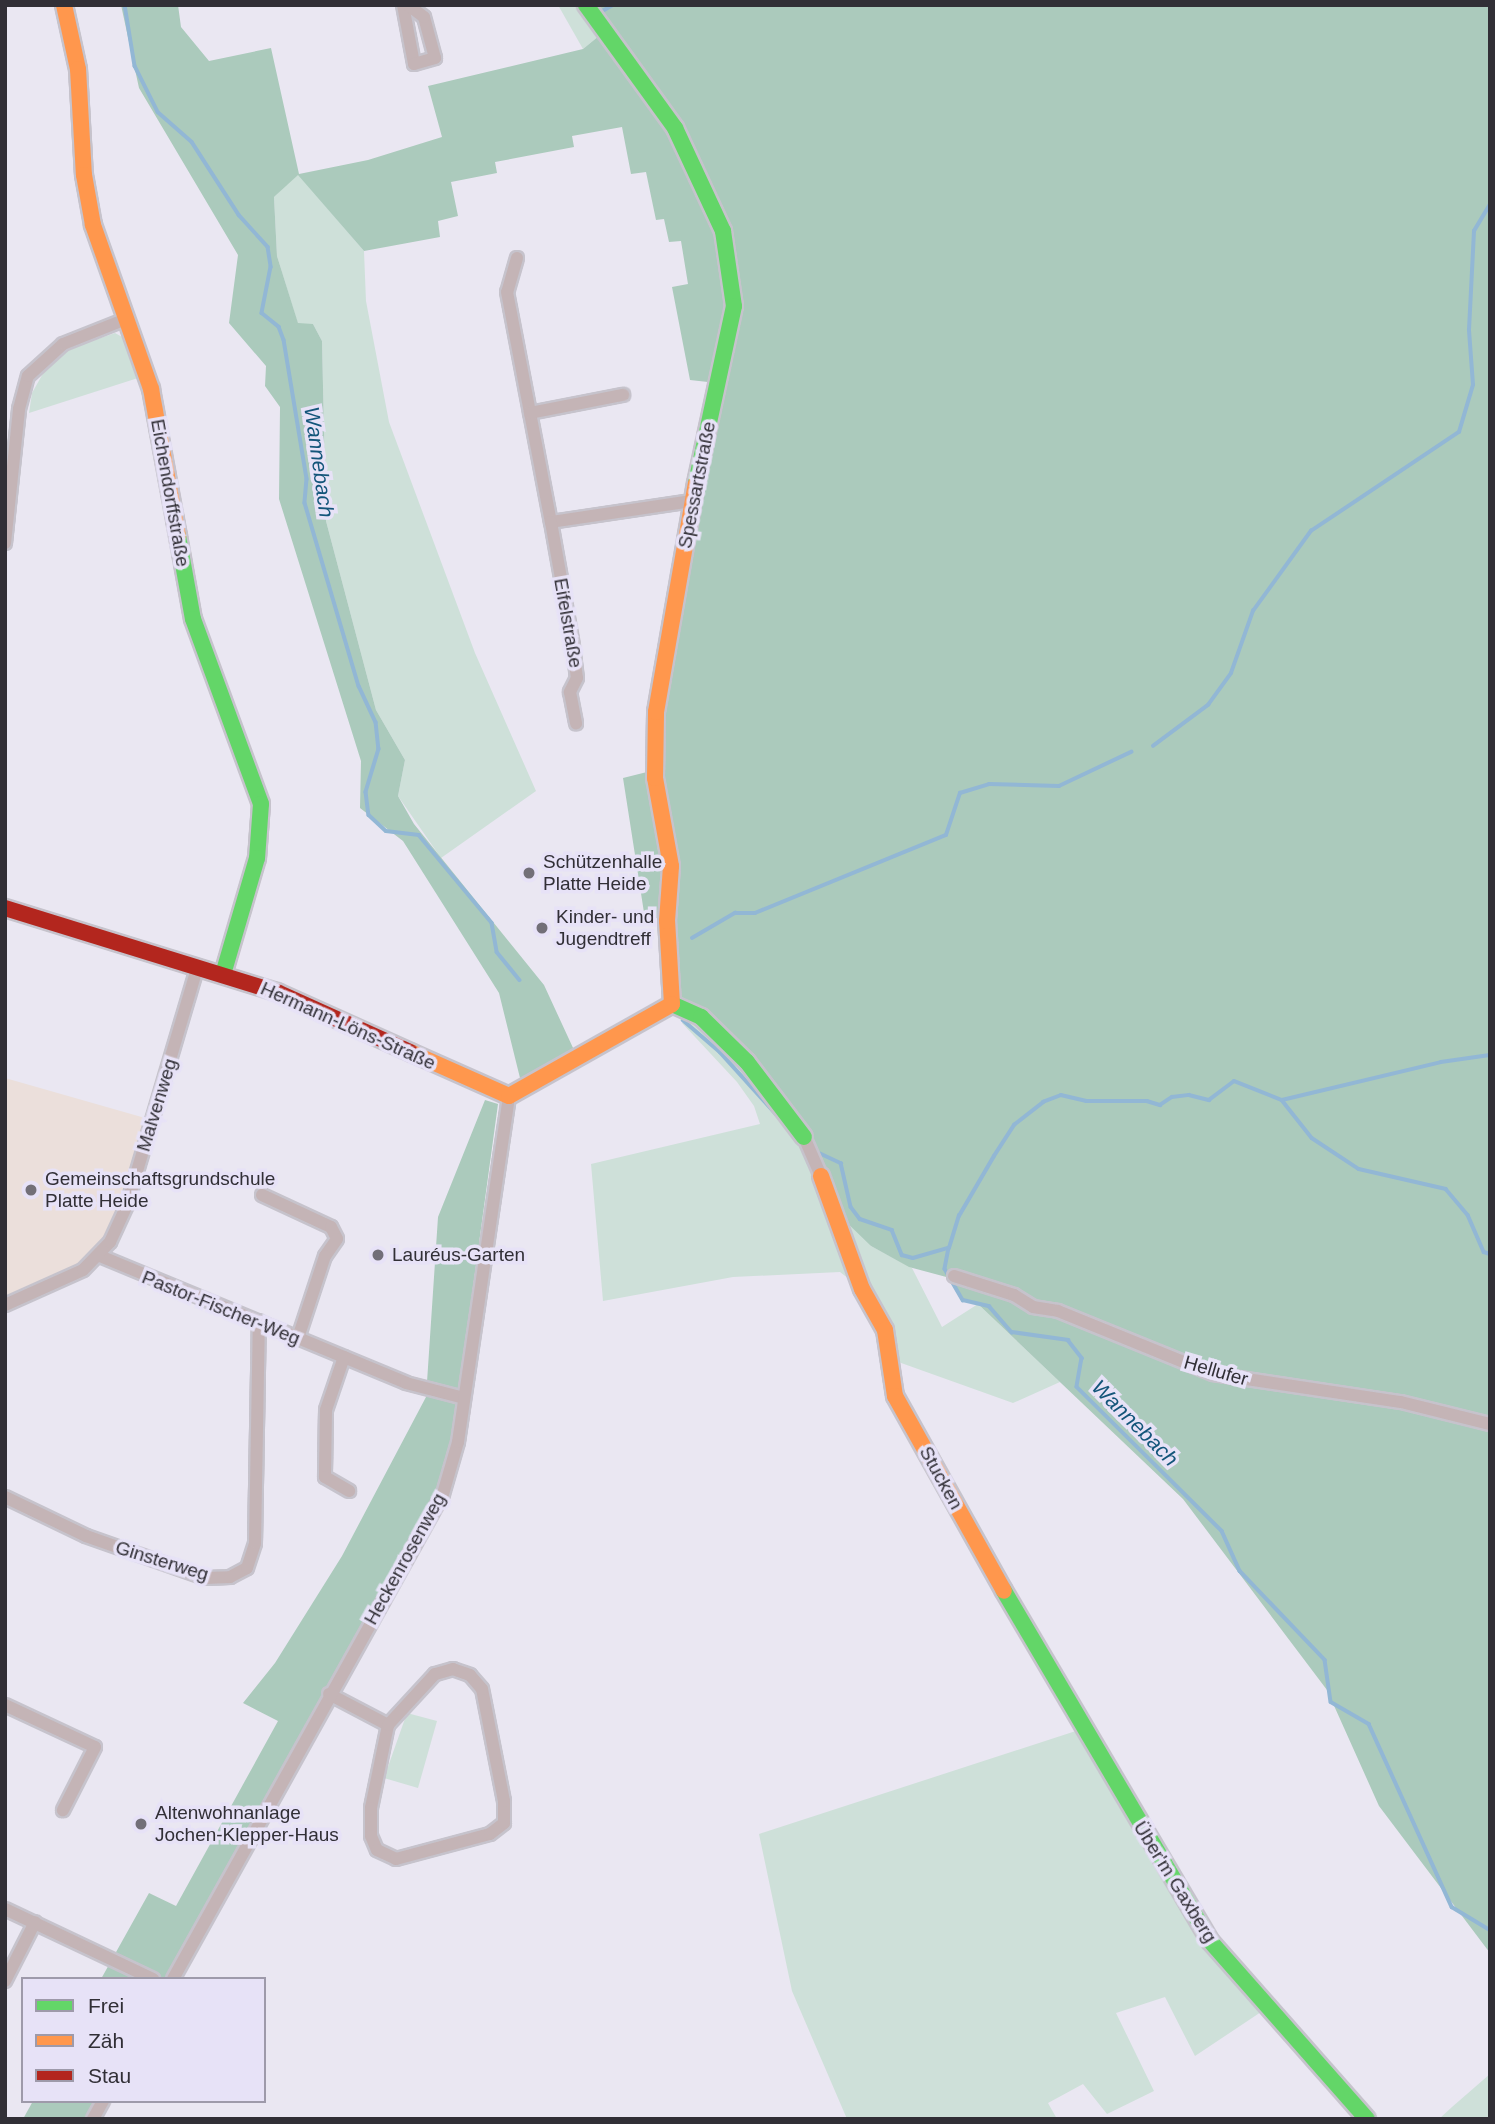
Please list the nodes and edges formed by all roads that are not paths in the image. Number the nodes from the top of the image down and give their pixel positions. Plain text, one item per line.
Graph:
1 (64, 5) edge
2 (403, 5) edge
3 (408, 5) edge
4 (586, 5) edge
5 (517, 258) dead end
6 (126, 319) junction
7 (623, 395) dead end
8 (530, 413) junction
9 (11, 427) edge
10 (692, 501) junction
11 (551, 522) junction
12 (5, 543) edge
13 (576, 723) dead end
14 (5, 908) edge
15 (198, 966) junction
16 (223, 974) junction
17 (672, 1004) junction
18 (509, 1096) junction
19 (804, 1137) joint
20 (821, 1176) joint
21 (262, 1195) dead end
22 (100, 1256) junction
23 (954, 1276) dead end
24 (5, 1305) edge
25 (259, 1321) junction
26 (298, 1338) junction
27 (344, 1357) junction
28 (464, 1398) junction
29 (1490, 1424) edge
30 (349, 1491) dead end
31 (5, 1497) edge
32 (329, 1694) junction
33 (5, 1705) edge
34 (388, 1725) junction
35 (1081, 1728) joint
36 (63, 1810) dead end
37 (5, 1909) edge
38 (36, 1922) junction
39 (149, 1977) edge
40 (174, 1977) edge
41 (5, 1981) edge
42 (102, 2103) edge
43 (93, 2119) edge
44 (1367, 2119) edge

1 - 6 street, Eichendorffstraße
2 - 3 street
4 - 10 street, Spessartstraße
5 - 8 street, Eifelstraße
6 - 9 street
6 - 16 street, Eichendorffstraße
7 - 8 street
8 - 11 street, Eifelstraße
9 - 12 street
10 - 11 street
10 - 17 street, Spessartstraße
11 - 13 street, Eifelstraße
14 - 15 street, Hermann-Löns-Straße
15 - 16 street, Hermann-Löns-Straße
15 - 22 street, Malvenweg
16 - 18 street, Hermann-Löns-Straße
17 - 18 street
17 - 19 street
18 - 28 street, Heckenrosenweg
19 - 20 street
20 - 35 street, Stucken
21 - 26 street
22 - 24 street, Malvenweg
22 - 25 street, Pastor-Fischer-Weg
23 - 29 street, Hellufer
25 - 26 street, Pastor-Fischer-Weg
25 - 31 street, Ginsterweg
26 - 27 street, Pastor-Fischer-Weg
27 - 28 street, Pastor-Fischer-Weg
27 - 30 street
28 - 32 street, Heckenrosenweg
32 - 34 street
32 - 40 street, Heckenrosenweg
33 - 36 street
34 - 34 street
35 - 44 street, Über'm Gaxberg
37 - 38 street
38 - 39 street
38 - 41 street
42 - 43 street

